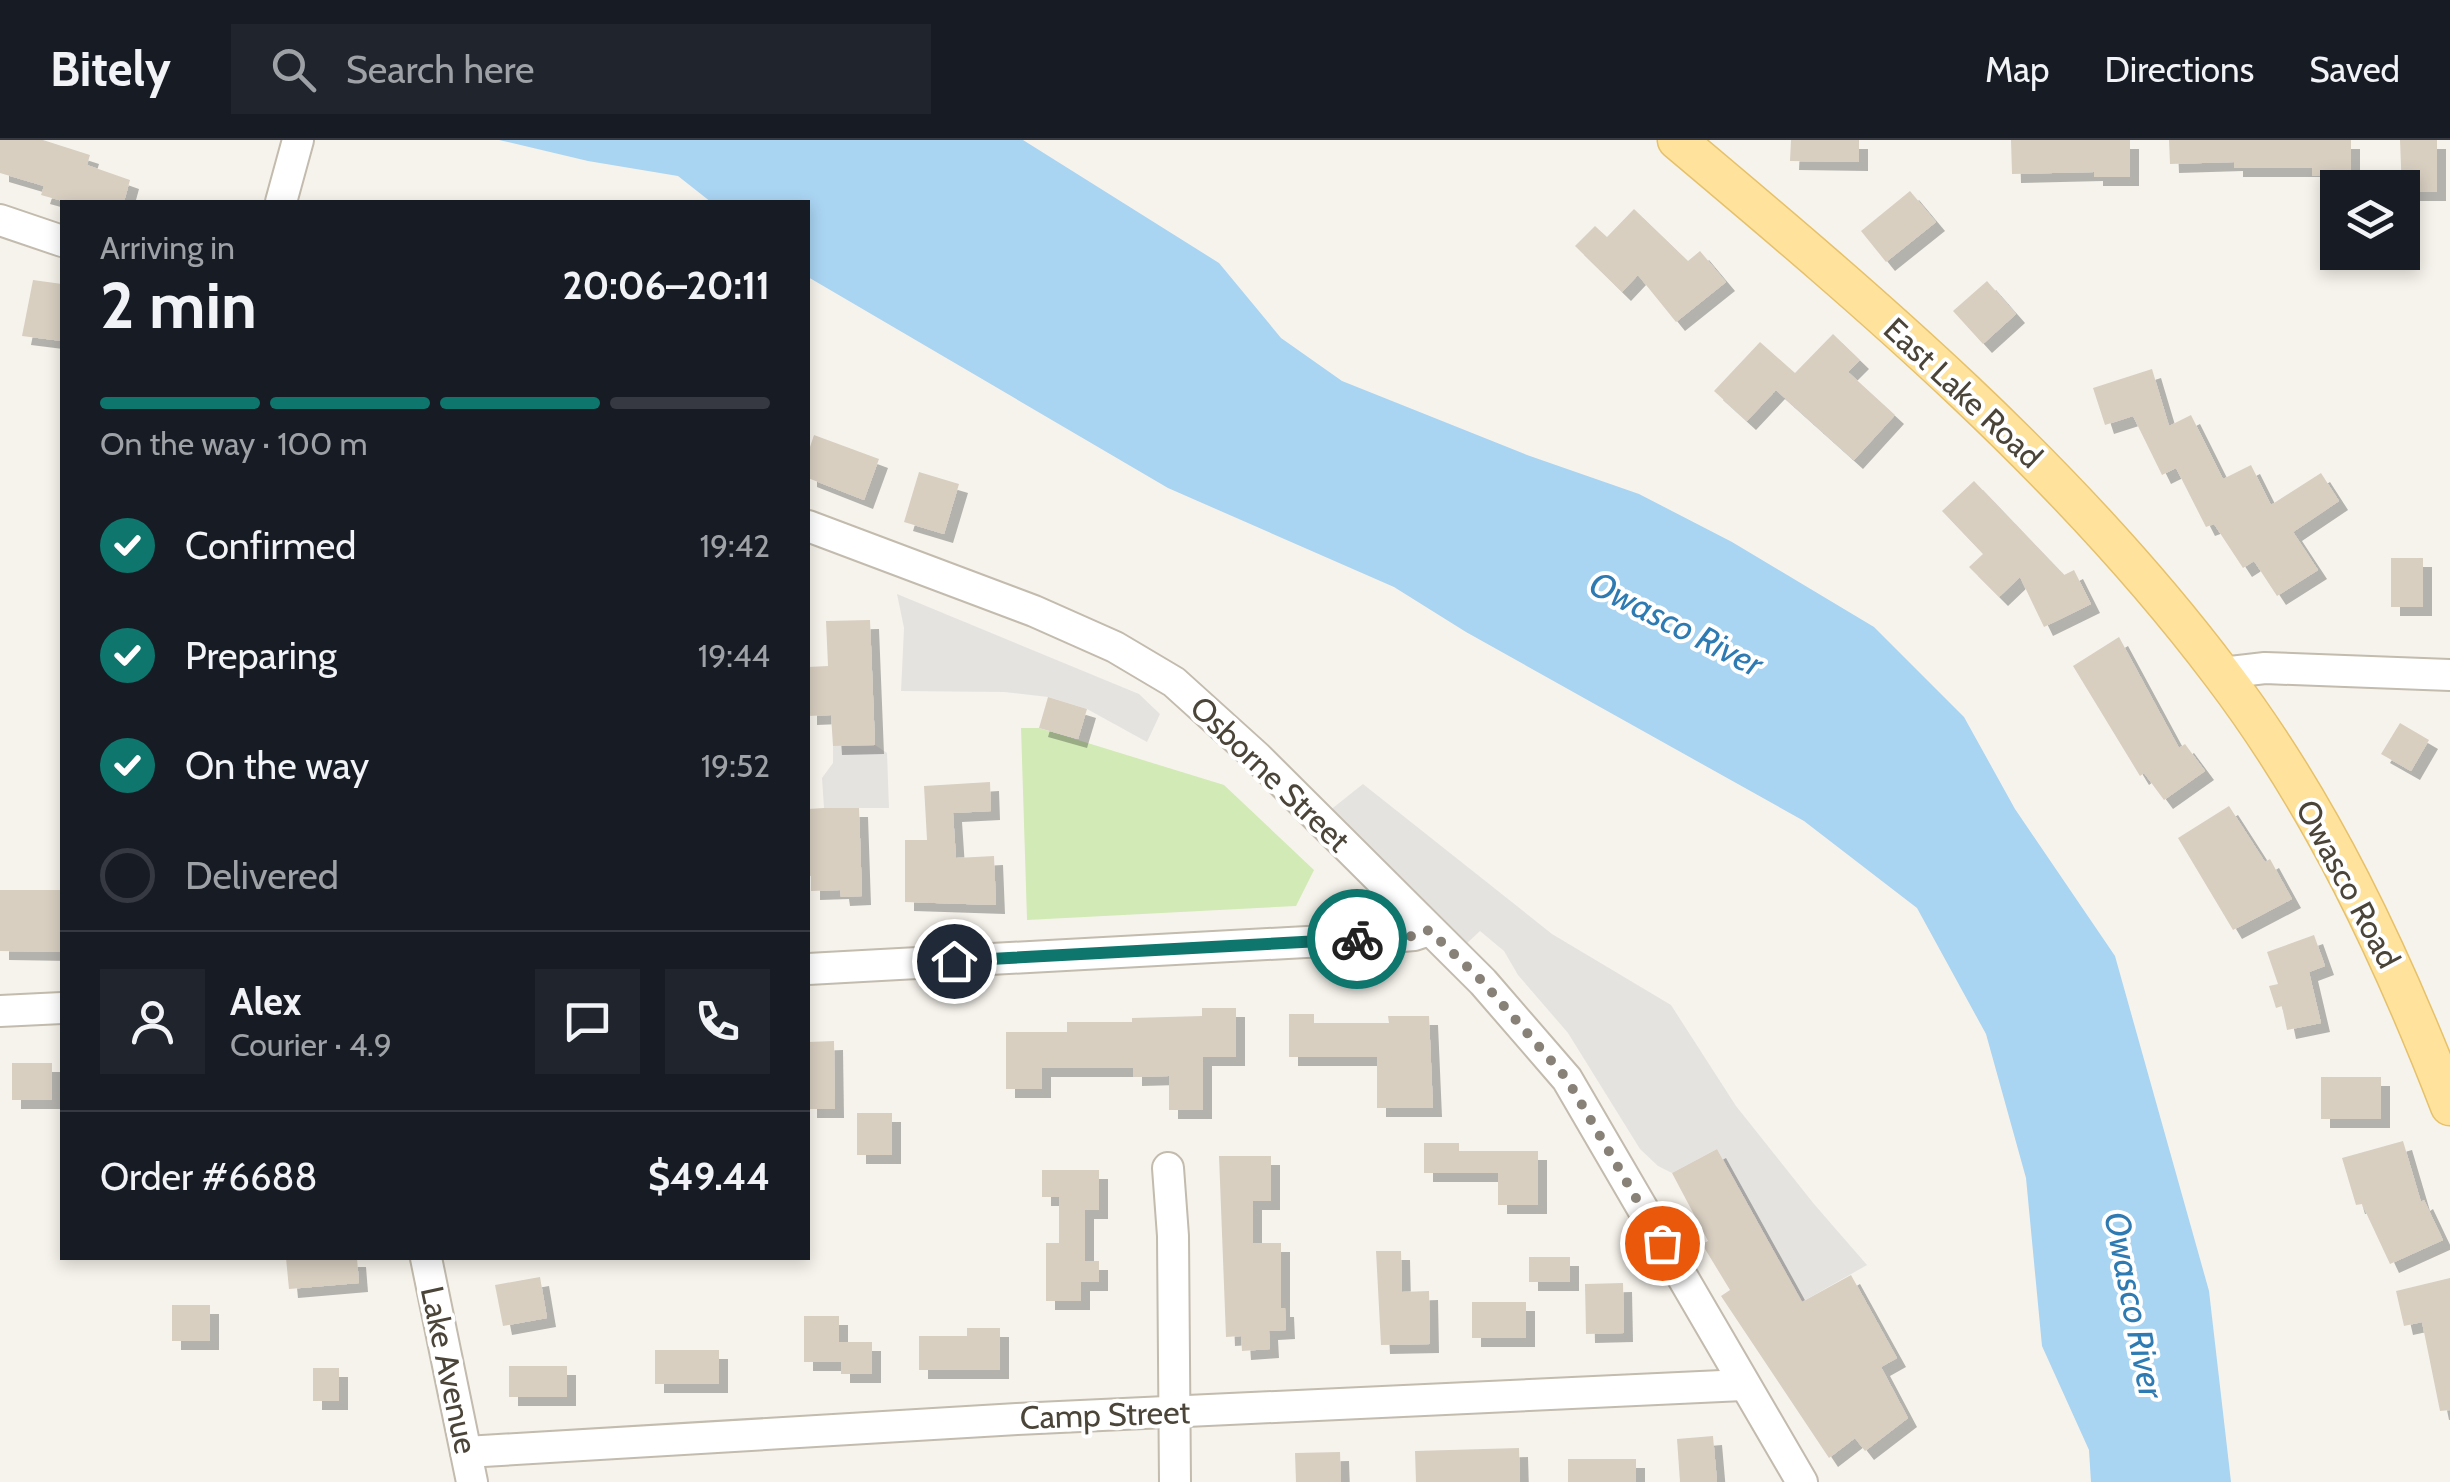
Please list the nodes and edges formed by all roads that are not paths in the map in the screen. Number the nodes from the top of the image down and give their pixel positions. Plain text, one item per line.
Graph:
1 (1677, 140) edge
2 (294, 151) edge
3 (282, 200) edge
4 (0, 220) edge
5 (60, 240) edge
6 (810, 527) edge
7 (2222, 674) junction
8 (2450, 675) edge
9 (1429, 930) junction
10 (810, 969) edge
11 (60, 1008) edge
12 (0, 1011) edge
13 (2450, 1106) edge
14 (1168, 1168) dead end
15 (426, 1260) edge
16 (1743, 1385) junction
17 (1172, 1413) junction
18 (469, 1467) edge
19 (1175, 1482) edge
20 (1802, 1482) edge

1 - 7 main road, East Lake Road
2 - 3 street
4 - 5 street
6 - 9 street, Osborne Street
7 - 8 street
7 - 13 main road, Owasco Road
9 - 10 street
9 - 16 street, Osborne Street
11 - 12 street
14 - 17 street
15 - 18 street, Lake Avenue
16 - 17 street, Camp Street
16 - 20 street, Osborne Street
17 - 18 street, Camp Street
17 - 19 street

